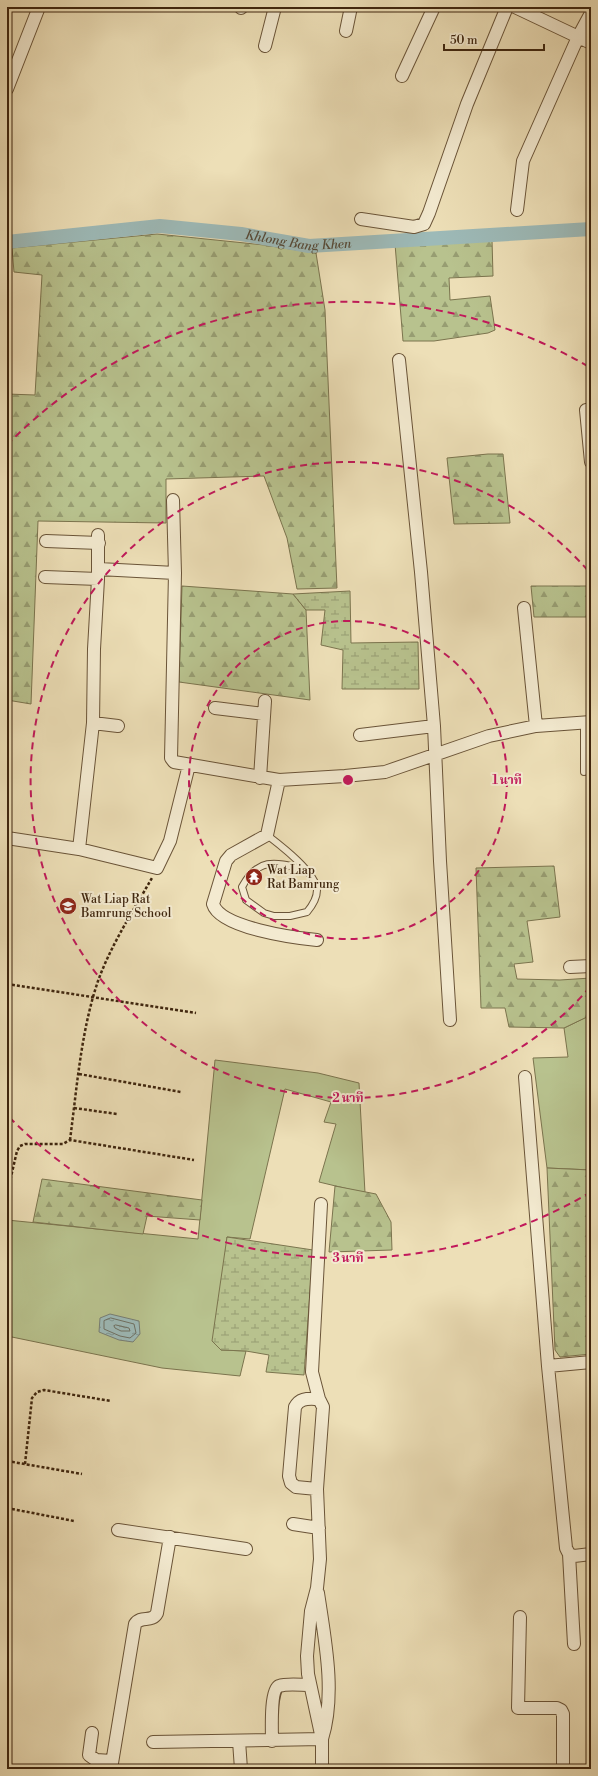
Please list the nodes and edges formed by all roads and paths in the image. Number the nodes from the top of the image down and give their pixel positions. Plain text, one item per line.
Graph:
1 (39, 7) edge
2 (275, 7) edge
3 (351, 7) edge
4 (434, 7) edge
5 (507, 7) edge
6 (515, 7) edge
7 (591, 13) edge
8 (346, 31) dead end
9 (578, 37) junction
10 (591, 43) edge
11 (265, 46) dead end
12 (402, 76) dead end
13 (7, 89) edge
14 (517, 210) dead end
15 (361, 219) dead end
16 (399, 360) dead end
17 (586, 410) dead end
18 (591, 462) edge
19 (174, 500) dead end
20 (46, 541) dead end
21 (175, 573) junction
22 (98, 574) junction
23 (45, 577) dead end
24 (524, 608) dead end
25 (265, 701) dead end
26 (215, 708) dead end
27 (264, 714) junction
28 (588, 722) edge
29 (93, 723) junction
30 (118, 726) dead end
31 (434, 726) junction
32 (536, 726) junction
33 (360, 735) dead end
34 (436, 755) junction
35 (189, 765) junction
36 (584, 772) dead end
37 (260, 778) junction
38 (279, 780) junction
39 (267, 835) junction
40 (7, 838) edge
41 (79, 849) junction
42 (157, 868) junction
43 (304, 868) junction
44 (317, 940) dead end
45 (591, 966) edge
46 (570, 968) dead end
47 (7, 984) edge
48 (93, 997) junction
49 (196, 1013) dead end
50 (450, 1020) dead end
51 (79, 1074) junction
52 (525, 1077) dead end
53 (181, 1092) dead end
54 (74, 1108) junction
55 (117, 1114) dead end
56 (70, 1140) junction
57 (194, 1160) dead end
58 (8, 1182) edge
59 (7, 1194) edge
60 (321, 1204) dead end
61 (591, 1362) edge
62 (548, 1366) junction
63 (318, 1399) junction
64 (111, 1401) dead end
65 (7, 1461) edge
66 (25, 1464) junction
67 (82, 1474) dead end
68 (317, 1489) junction
69 (7, 1508) edge
70 (74, 1521) dead end
71 (293, 1524) dead end
72 (318, 1528) junction
73 (118, 1530) dead end
74 (170, 1537) junction
75 (246, 1549) dead end
76 (569, 1554) junction
77 (591, 1554) edge
78 (317, 1588) junction
79 (520, 1617) dead end
80 (574, 1644) dead end
81 (310, 1685) junction
82 (92, 1732) dead end
83 (322, 1740) junction
84 (238, 1741) junction
85 (272, 1741) junction
86 (153, 1742) dead end
87 (112, 1765) edge
88 (241, 1769) edge
89 (322, 1769) edge
90 (563, 1769) edge

1 - 13 street
2 - 11 street
3 - 8 street
4 - 12 street
5 - 15 street
6 - 9 street
7 - 9 street
9 - 10 street
9 - 14 street
16 - 31 street
17 - 18 street
19 - 21 street
20 - 22 street
21 - 22 street
21 - 35 street
22 - 23 street
22 - 29 street
24 - 32 street
25 - 27 street
26 - 27 street
27 - 37 street
28 - 32 street
28 - 36 lane
29 - 30 street
29 - 41 street
31 - 33 street
31 - 34 street
32 - 34 street
34 - 38 street
34 - 50 street
35 - 37 street
35 - 42 street
37 - 38 street
38 - 39 street
39 - 43 lane
39 - 44 street
40 - 41 street
41 - 42 street
42 - 48 path
43 - 43 lane
45 - 46 street
47 - 48 path
48 - 49 path
48 - 51 path
51 - 53 path
51 - 54 path
52 - 62 street
54 - 55 path
54 - 56 path
56 - 57 path
56 - 58 path
58 - 59 path
60 - 63 street
61 - 62 street
62 - 76 street
63 - 68 street
63 - 68 street
64 - 66 path
65 - 66 path
66 - 67 path
68 - 72 street
69 - 70 path
71 - 72 street
72 - 78 street
73 - 74 street
74 - 75 street
74 - 87 street
76 - 77 street
76 - 80 street
78 - 81 street
78 - 83 street
79 - 90 street
81 - 83 street
81 - 85 street
82 - 87 street
83 - 85 street
83 - 89 street
84 - 85 street
84 - 86 street
84 - 88 street

